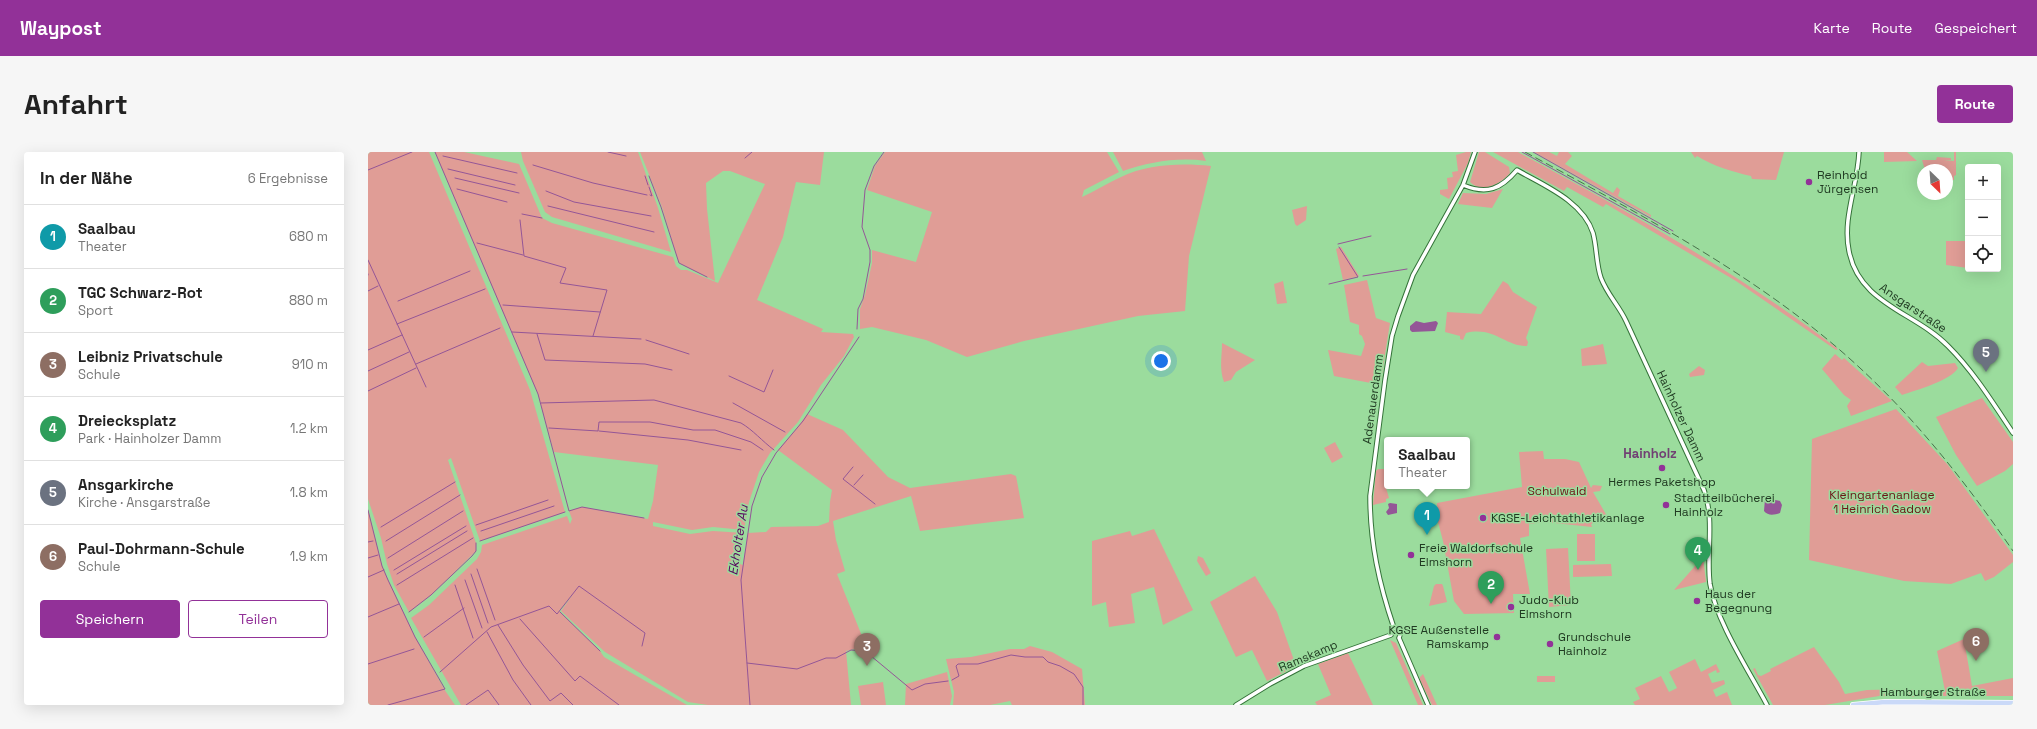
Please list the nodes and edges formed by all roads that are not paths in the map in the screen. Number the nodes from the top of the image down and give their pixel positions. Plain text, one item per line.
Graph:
1 (1475, 152) edge
2 (1859, 152) edge
3 (1463, 185) junction
4 (2013, 434) edge
5 (1394, 628) junction
6 (1391, 635) junction
7 (1398, 638) junction
8 (2013, 703) edge
9 (1236, 705) edge
10 (1428, 705) edge
11 (1767, 705) edge
12 (1853, 705) edge

1 - 3 street, Adenauerdamm
2 - 4 street, Ansgarstraße
3 - 5 street, Adenauerdamm
3 - 11 street, Hainholzer Damm
5 - 6 street
5 - 7 street, Adenauerdamm
6 - 7 street
6 - 9 street, Ramskamp
7 - 10 street, Adenauerdamm
8 - 12 main road, Hamburger Straße

